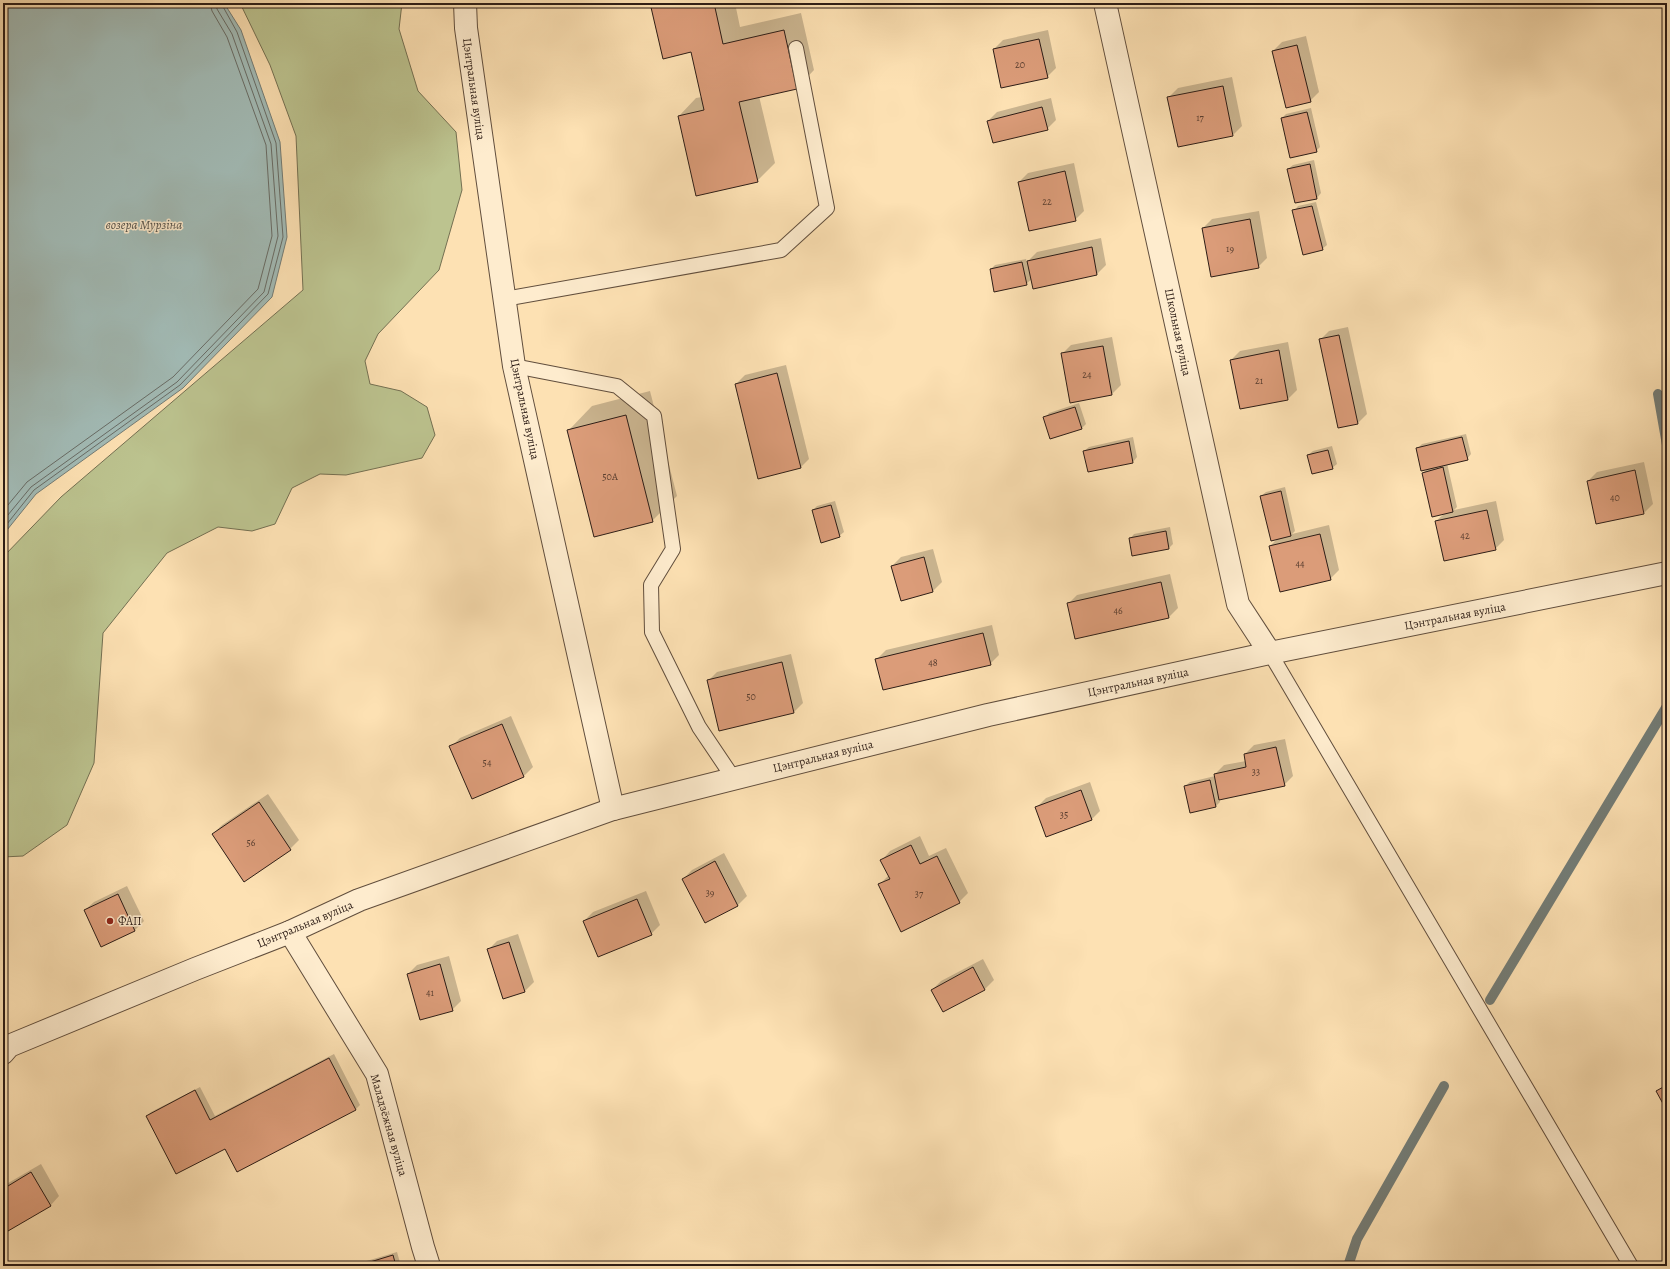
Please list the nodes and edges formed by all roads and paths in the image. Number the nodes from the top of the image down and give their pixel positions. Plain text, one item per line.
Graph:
1 (465, 3) edge
2 (1105, 3) edge
3 (796, 48) dead end
4 (504, 299) junction
5 (514, 366) junction
6 (1667, 573) edge
7 (1270, 653) junction
8 (734, 778) junction
9 (613, 809) junction
10 (290, 932) junction
11 (5, 1047) edge
12 (429, 1266) edge
13 (1631, 1266) edge

1 - 4 street, Цэнтральная вуліца
2 - 7 street, Школьная вуліца
3 - 4 lane
4 - 5 street, Цэнтральная вуліца
5 - 8 lane
5 - 9 street, Цэнтральная вуліца
6 - 7 street, Цэнтральная вуліца
7 - 8 street, Цэнтральная вуліца
7 - 13 lane
8 - 9 street, Цэнтральная вуліца
9 - 10 street, Цэнтральная вуліца
10 - 11 street, Цэнтральная вуліца
10 - 12 street, Маладзёжная вуліца

